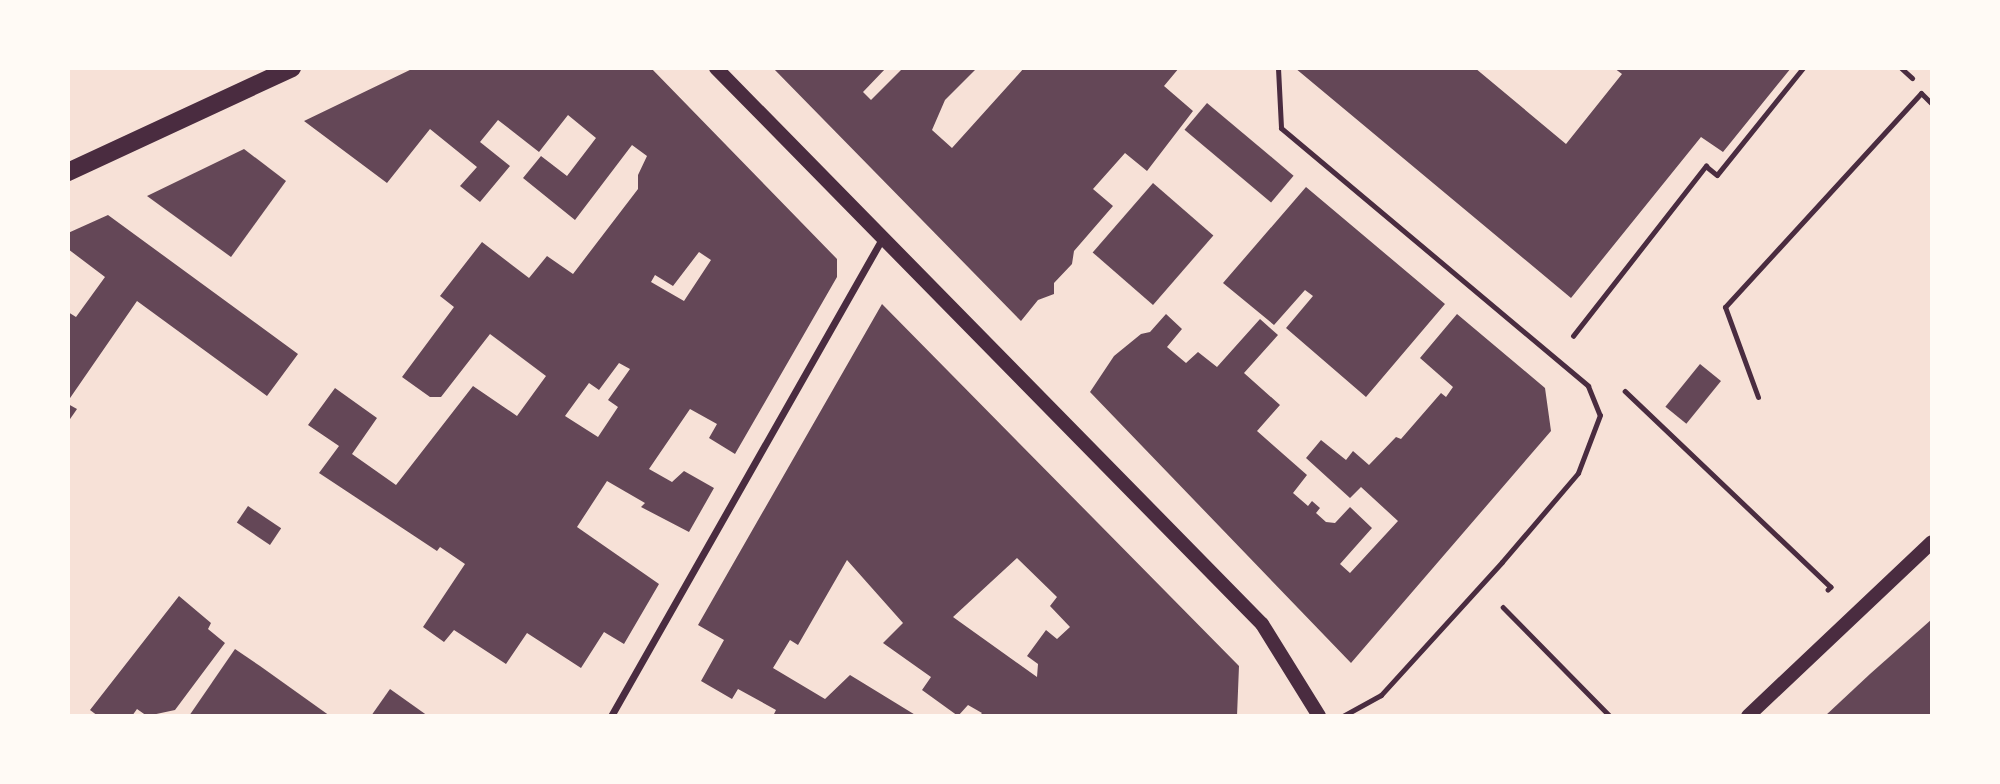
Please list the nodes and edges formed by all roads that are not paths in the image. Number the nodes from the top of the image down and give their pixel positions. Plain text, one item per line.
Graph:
1 (292, 68) edge
2 (716, 68) edge
3 (1278, 68) edge
4 (1901, 68) edge
5 (1912, 78) dead end
6 (1932, 103) edge
7 (68, 172) edge
8 (884, 237) junction
9 (1758, 397) dead end
10 (1932, 542) edge
11 (611, 716) edge
12 (1320, 716) edge
13 (1343, 716) edge
14 (1748, 716) edge

1 - 7 main road
2 - 8 main road
3 - 13 lane
4 - 5 lane
6 - 9 lane
8 - 11 street
8 - 12 main road
10 - 14 main road

